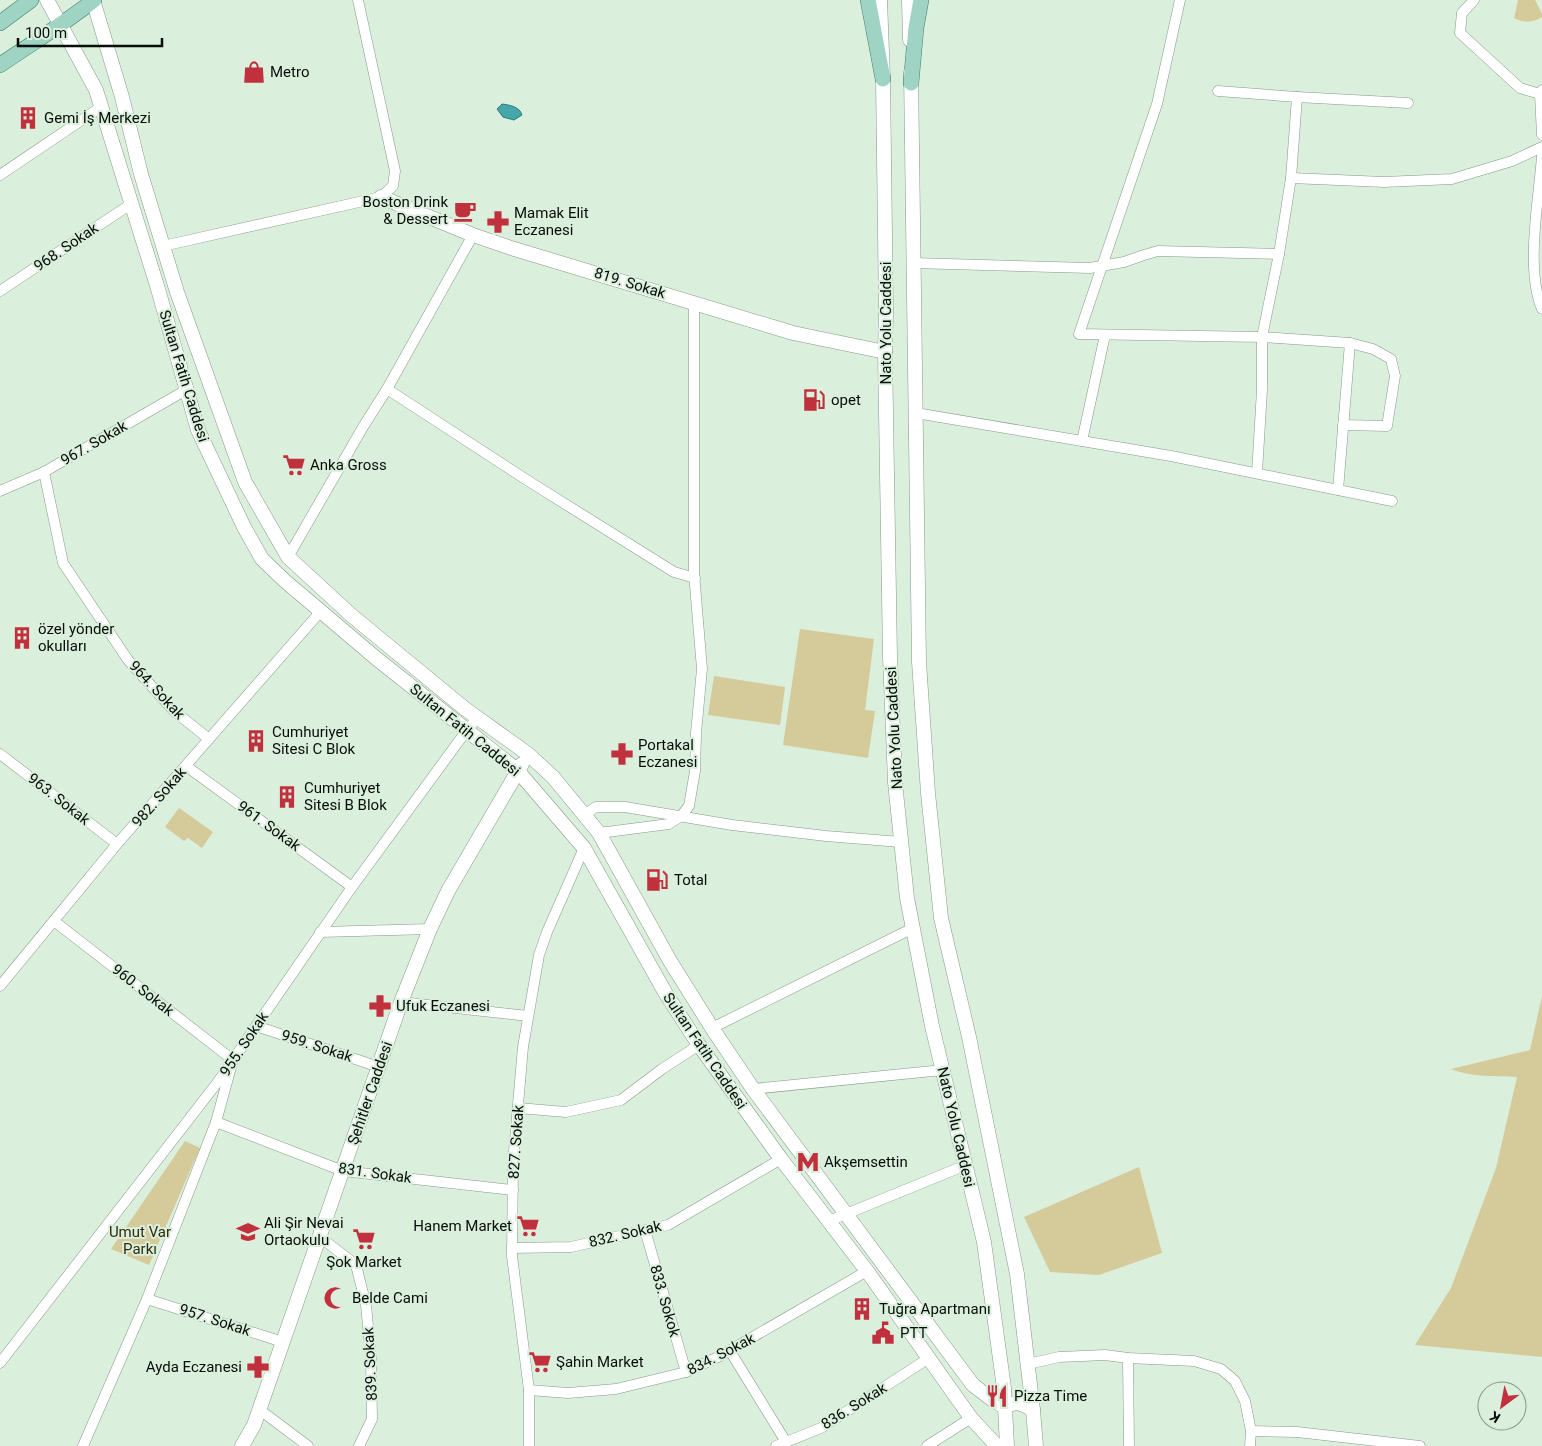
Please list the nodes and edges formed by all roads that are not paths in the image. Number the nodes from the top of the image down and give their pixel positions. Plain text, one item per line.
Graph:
1 (31, 0) edge
2 (47, 0) edge
3 (94, 0) edge
4 (358, 0) edge
5 (868, 0) edge
6 (880, 0) edge
7 (909, 0) edge
8 (921, 0) edge
9 (1180, 0) edge
10 (1474, 0) edge
11 (0, 23) edge
12 (62, 25) junction
13 (0, 65) edge
14 (883, 79) junction
15 (911, 83) junction
16 (1218, 91) dead end
17 (1541, 92) edge
18 (1297, 97) junction
19 (1408, 103) dead end
20 (101, 107) junction
21 (1542, 135) edge
22 (1542, 147) edge
23 (1542, 156) edge
24 (0, 175) edge
25 (1291, 178) junction
26 (381, 197) junction
27 (131, 204) junction
28 (473, 235) junction
29 (163, 246) junction
30 (1279, 254) junction
31 (914, 263) junction
32 (1100, 267) junction
33 (0, 291) edge
34 (694, 302) junction
35 (1542, 309) edge
36 (1105, 335) junction
37 (1262, 338) junction
38 (1350, 343) junction
39 (885, 352) junction
40 (387, 389) junction
41 (186, 390) junction
42 (916, 413) junction
43 (1343, 425) junction
44 (1082, 441) junction
45 (44, 472) junction
46 (1256, 473) junction
47 (1338, 490) junction
48 (0, 491) edge
49 (1392, 501) dead end
50 (288, 557) junction
51 (694, 578) junction
52 (321, 611) junction
53 (478, 717) junction
54 (467, 730) junction
55 (209, 739) junction
56 (0, 754) edge
57 (528, 754) junction
58 (186, 766) junction
59 (517, 770) junction
60 (584, 814) junction
61 (681, 816) junction
62 (599, 833) junction
63 (901, 842) junction
64 (117, 844) junction
65 (584, 848) junction
66 (352, 887) junction
67 (54, 921) junction
68 (913, 928) junction
69 (430, 929) junction
70 (320, 932) junction
71 (0, 986) edge
72 (401, 1002) junction
73 (528, 1016) junction
74 (256, 1026) junction
75 (712, 1028) junction
76 (699, 1045) junction
77 (233, 1060) junction
78 (379, 1067) junction
79 (943, 1070) junction
80 (753, 1089) junction
81 (518, 1108) junction
82 (216, 1122) junction
83 (781, 1159) junction
84 (966, 1165) junction
85 (343, 1171) junction
86 (512, 1190) junction
87 (848, 1214) junction
88 (829, 1221) junction
89 (645, 1230) junction
90 (320, 1237) junction
91 (512, 1248) junction
92 (867, 1270) junction
93 (147, 1299) junction
94 (283, 1342) junction
95 (730, 1351) junction
96 (929, 1358) junction
97 (1128, 1358) junction
98 (0, 1363) edge
99 (1028, 1364) junction
100 (686, 1372) junction
101 (529, 1390) junction
102 (1005, 1407) junction
103 (260, 1410) junction
104 (1033, 1410) junction
105 (971, 1418) junction
106 (1251, 1431) junction
107 (798, 1437) junction
108 (781, 1444) edge
109 (83, 1446) edge
110 (242, 1446) edge
111 (308, 1446) edge
112 (358, 1446) edge
113 (529, 1446) edge
114 (804, 1446) edge
115 (927, 1446) edge
116 (997, 1446) edge
117 (1007, 1446) edge
118 (1036, 1446) edge
119 (1130, 1446) edge
120 (1250, 1446) edge
121 (1420, 1446) edge

1 - 11 main road
2 - 12 main road, Sultan Fatih Caddesi
3 - 12 main road
3 - 29 main road, Sultan Fatih Caddesi
4 - 26 street
5 - 14 main road
6 - 14 main road, Nato Yolu Caddesi
7 - 15 main road, Nato Yolu Caddesi
8 - 15 main road
9 - 32 street
10 - 17 street
12 - 13 main road
12 - 20 main road, Sultan Fatih Caddesi
14 - 39 main road, Nato Yolu Caddesi
15 - 31 main road, Nato Yolu Caddesi
16 - 18 street
17 - 21 street
18 - 19 street
18 - 25 street
20 - 24 street
20 - 27 main road, Sultan Fatih Caddesi
22 - 25 street
23 - 35 street
25 - 30 street
26 - 28 main road, 819. Sokak
26 - 29 street
27 - 33 street, 968. Sokak
27 - 41 main road, Sultan Fatih Caddesi
28 - 34 main road, 819. Sokak
28 - 40 street
29 - 50 main road, Sultan Fatih Caddesi
30 - 32 street
30 - 37 street
31 - 32 street
31 - 42 main road, Nato Yolu Caddesi
32 - 36 street
34 - 39 main road, 819. Sokak
34 - 51 street
36 - 37 street
36 - 44 street
37 - 38 street
37 - 46 street
38 - 43 street
38 - 43 street
39 - 63 main road, Nato Yolu Caddesi
40 - 50 street
40 - 51 street
41 - 45 street, 967. Sokak
41 - 52 main road, Sultan Fatih Caddesi
42 - 44 street
42 - 99 main road, Nato Yolu Caddesi
43 - 47 street
44 - 46 street
45 - 48 street, 967. Sokak
45 - 55 street, 964. Sokak
46 - 47 street
47 - 49 street
50 - 53 main road, Sultan Fatih Caddesi
51 - 61 street
52 - 54 main road, Sultan Fatih Caddesi
52 - 55 street, 982. Sokak
53 - 54 street, 955. Sokak
53 - 57 main road, Sultan Fatih Caddesi
54 - 59 main road, Sultan Fatih Caddesi
54 - 66 street, 955. Sokak
55 - 58 street, 982. Sokak
56 - 64 street, 963. Sokak
57 - 59 main road, Şehitler Caddesi
57 - 60 main road, Sultan Fatih Caddesi
58 - 64 street, 982. Sokak
58 - 66 street, 961. Sokak
59 - 65 main road, Sultan Fatih Caddesi
59 - 69 main road, Şehitler Caddesi
60 - 61 street
60 - 62 main road, Sultan Fatih Caddesi
61 - 62 street
61 - 63 street
62 - 75 main road, Sultan Fatih Caddesi
63 - 68 main road, Nato Yolu Caddesi
64 - 67 street, 982. Sokak
65 - 73 street, 827. Sokak
65 - 76 main road, Sultan Fatih Caddesi
66 - 70 street, 955. Sokak
67 - 71 street, 982. Sokak
67 - 77 street, 960. Sokak
68 - 75 street
68 - 79 main road, Nato Yolu Caddesi
69 - 70 street
69 - 72 main road, Şehitler Caddesi
70 - 74 street, 955. Sokak
72 - 73 street
72 - 78 main road, Şehitler Caddesi
73 - 81 street, 827. Sokak
74 - 77 street, 955. Sokak
74 - 78 street, 959. Sokak
75 - 80 main road, Sultan Fatih Caddesi
76 - 81 street
76 - 83 main road, Sultan Fatih Caddesi
77 - 82 street
77 - 98 street, 955. Sokak
78 - 85 main road, Şehitler Caddesi
79 - 80 street
79 - 84 main road, Nato Yolu Caddesi
80 - 87 main road, Sultan Fatih Caddesi
81 - 86 street, 827. Sokak
82 - 85 street, 831. Sokak
82 - 93 street
83 - 88 main road, Sultan Fatih Caddesi
83 - 89 street, 832. Sokak
84 - 87 street
84 - 102 main road, Nato Yolu Caddesi
85 - 86 street, 831. Sokak
85 - 90 main road, Şehitler Caddesi
86 - 91 street, 827. Sokak
87 - 88 street
87 - 102 main road, Sultan Fatih Caddesi
88 - 92 main road, Sultan Fatih Caddesi
89 - 91 street, 832. Sokak
89 - 100 street, 833. Sokok
90 - 94 main road, Şehitler Caddesi
90 - 112 street, 839. Sokak
91 - 101 street, 827. Sokak
92 - 95 street, 834. Sokak
92 - 96 main road, Sultan Fatih Caddesi
93 - 94 street, 957. Sokak
93 - 109 street
94 - 103 main road, Şehitler Caddesi
95 - 100 street, 834. Sokak
95 - 108 street
96 - 105 main road, Sultan Fatih Caddesi
96 - 107 street, 836. Sokak
97 - 99 street
97 - 106 street
97 - 119 street
99 - 104 main road, Nato Yolu Caddesi
100 - 101 street, 834. Sokak
101 - 113 street, 827. Sokak
102 - 104 main road
102 - 117 main road, Nato Yolu Caddesi
103 - 110 main road, Şehitler Caddesi
103 - 111 street
104 - 118 main road, Nato Yolu Caddesi
105 - 115 street
105 - 116 main road, Sultan Fatih Caddesi
106 - 120 street
106 - 121 street
107 - 108 street, 836. Sokak
107 - 114 street

